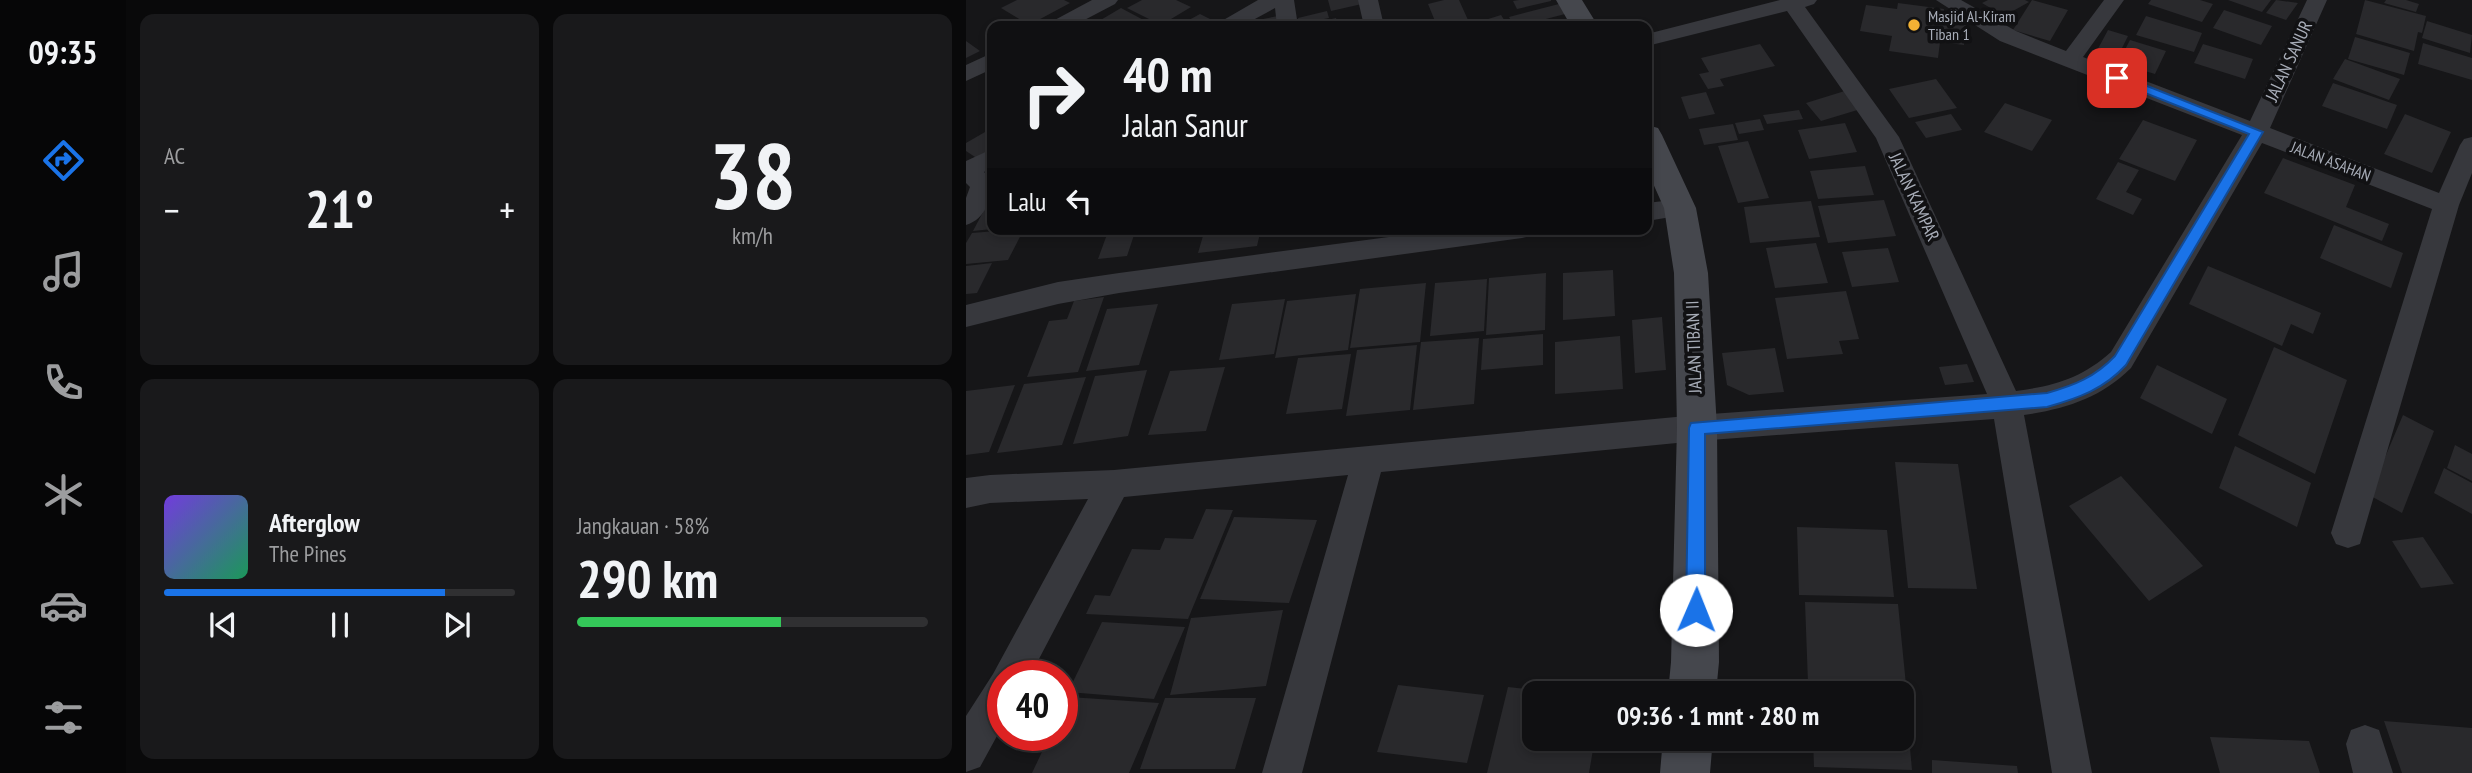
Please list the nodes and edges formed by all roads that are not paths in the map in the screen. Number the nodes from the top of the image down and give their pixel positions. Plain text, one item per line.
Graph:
1 (1108, 0) edge
2 (1273, 0) edge
3 (1284, 0) edge
4 (1368, 0) edge
5 (1569, 0) edge
6 (1946, 0) edge
7 (2114, 0) edge
8 (2317, 0) edge
9 (1797, 1) edge
10 (1068, 21) edge
11 (1236, 21) edge
12 (1286, 21) edge
13 (1373, 21) edge
14 (1581, 21) edge
15 (1652, 39) edge
16 (2070, 60) junction
17 (987, 63) edge
18 (966, 74) edge
19 (2256, 132) junction
20 (2472, 145) edge
21 (1652, 158) edge
22 (977, 177) edge
23 (2446, 205) junction
24 (1663, 210) edge
25 (966, 216) edge
26 (1424, 236) edge
27 (966, 316) edge
28 (2007, 405) junction
29 (1697, 428) junction
30 (1370, 458) junction
31 (1114, 484) junction
32 (966, 493) edge
33 (2348, 533) dead end
34 (1019, 660) edge
35 (1693, 681) edge
36 (987, 716) edge
37 (1687, 751) edge
38 (966, 753) edge
39 (1282, 773) edge
40 (1685, 773) edge
41 (2072, 773) edge

1 - 10 street
2 - 11 street
3 - 12 street
4 - 13 street
5 - 14 street
6 - 16 street, JALAN ASAHAN
7 - 16 street
8 - 19 street, JALAN SANUR
9 - 15 street
9 - 28 street, JALAN KAMPAR
16 - 19 street, JALAN ASAHAN
17 - 18 street
19 - 23 street, JALAN ASAHAN
19 - 28 street, JALAN SANUR
20 - 23 street
21 - 24 street, JALAN TIBAN II
22 - 25 street
23 - 33 street
24 - 29 street, JALAN TIBAN II
26 - 27 street
28 - 29 street, JALAN SANUR
28 - 41 street, JALAN KAMPAR
29 - 30 street, JALAN SANUR
29 - 35 street, JALAN TIBAN II
30 - 31 street, JALAN SANUR
30 - 39 street
31 - 32 street, JALAN SANUR
31 - 34 street
36 - 38 street
37 - 40 street

